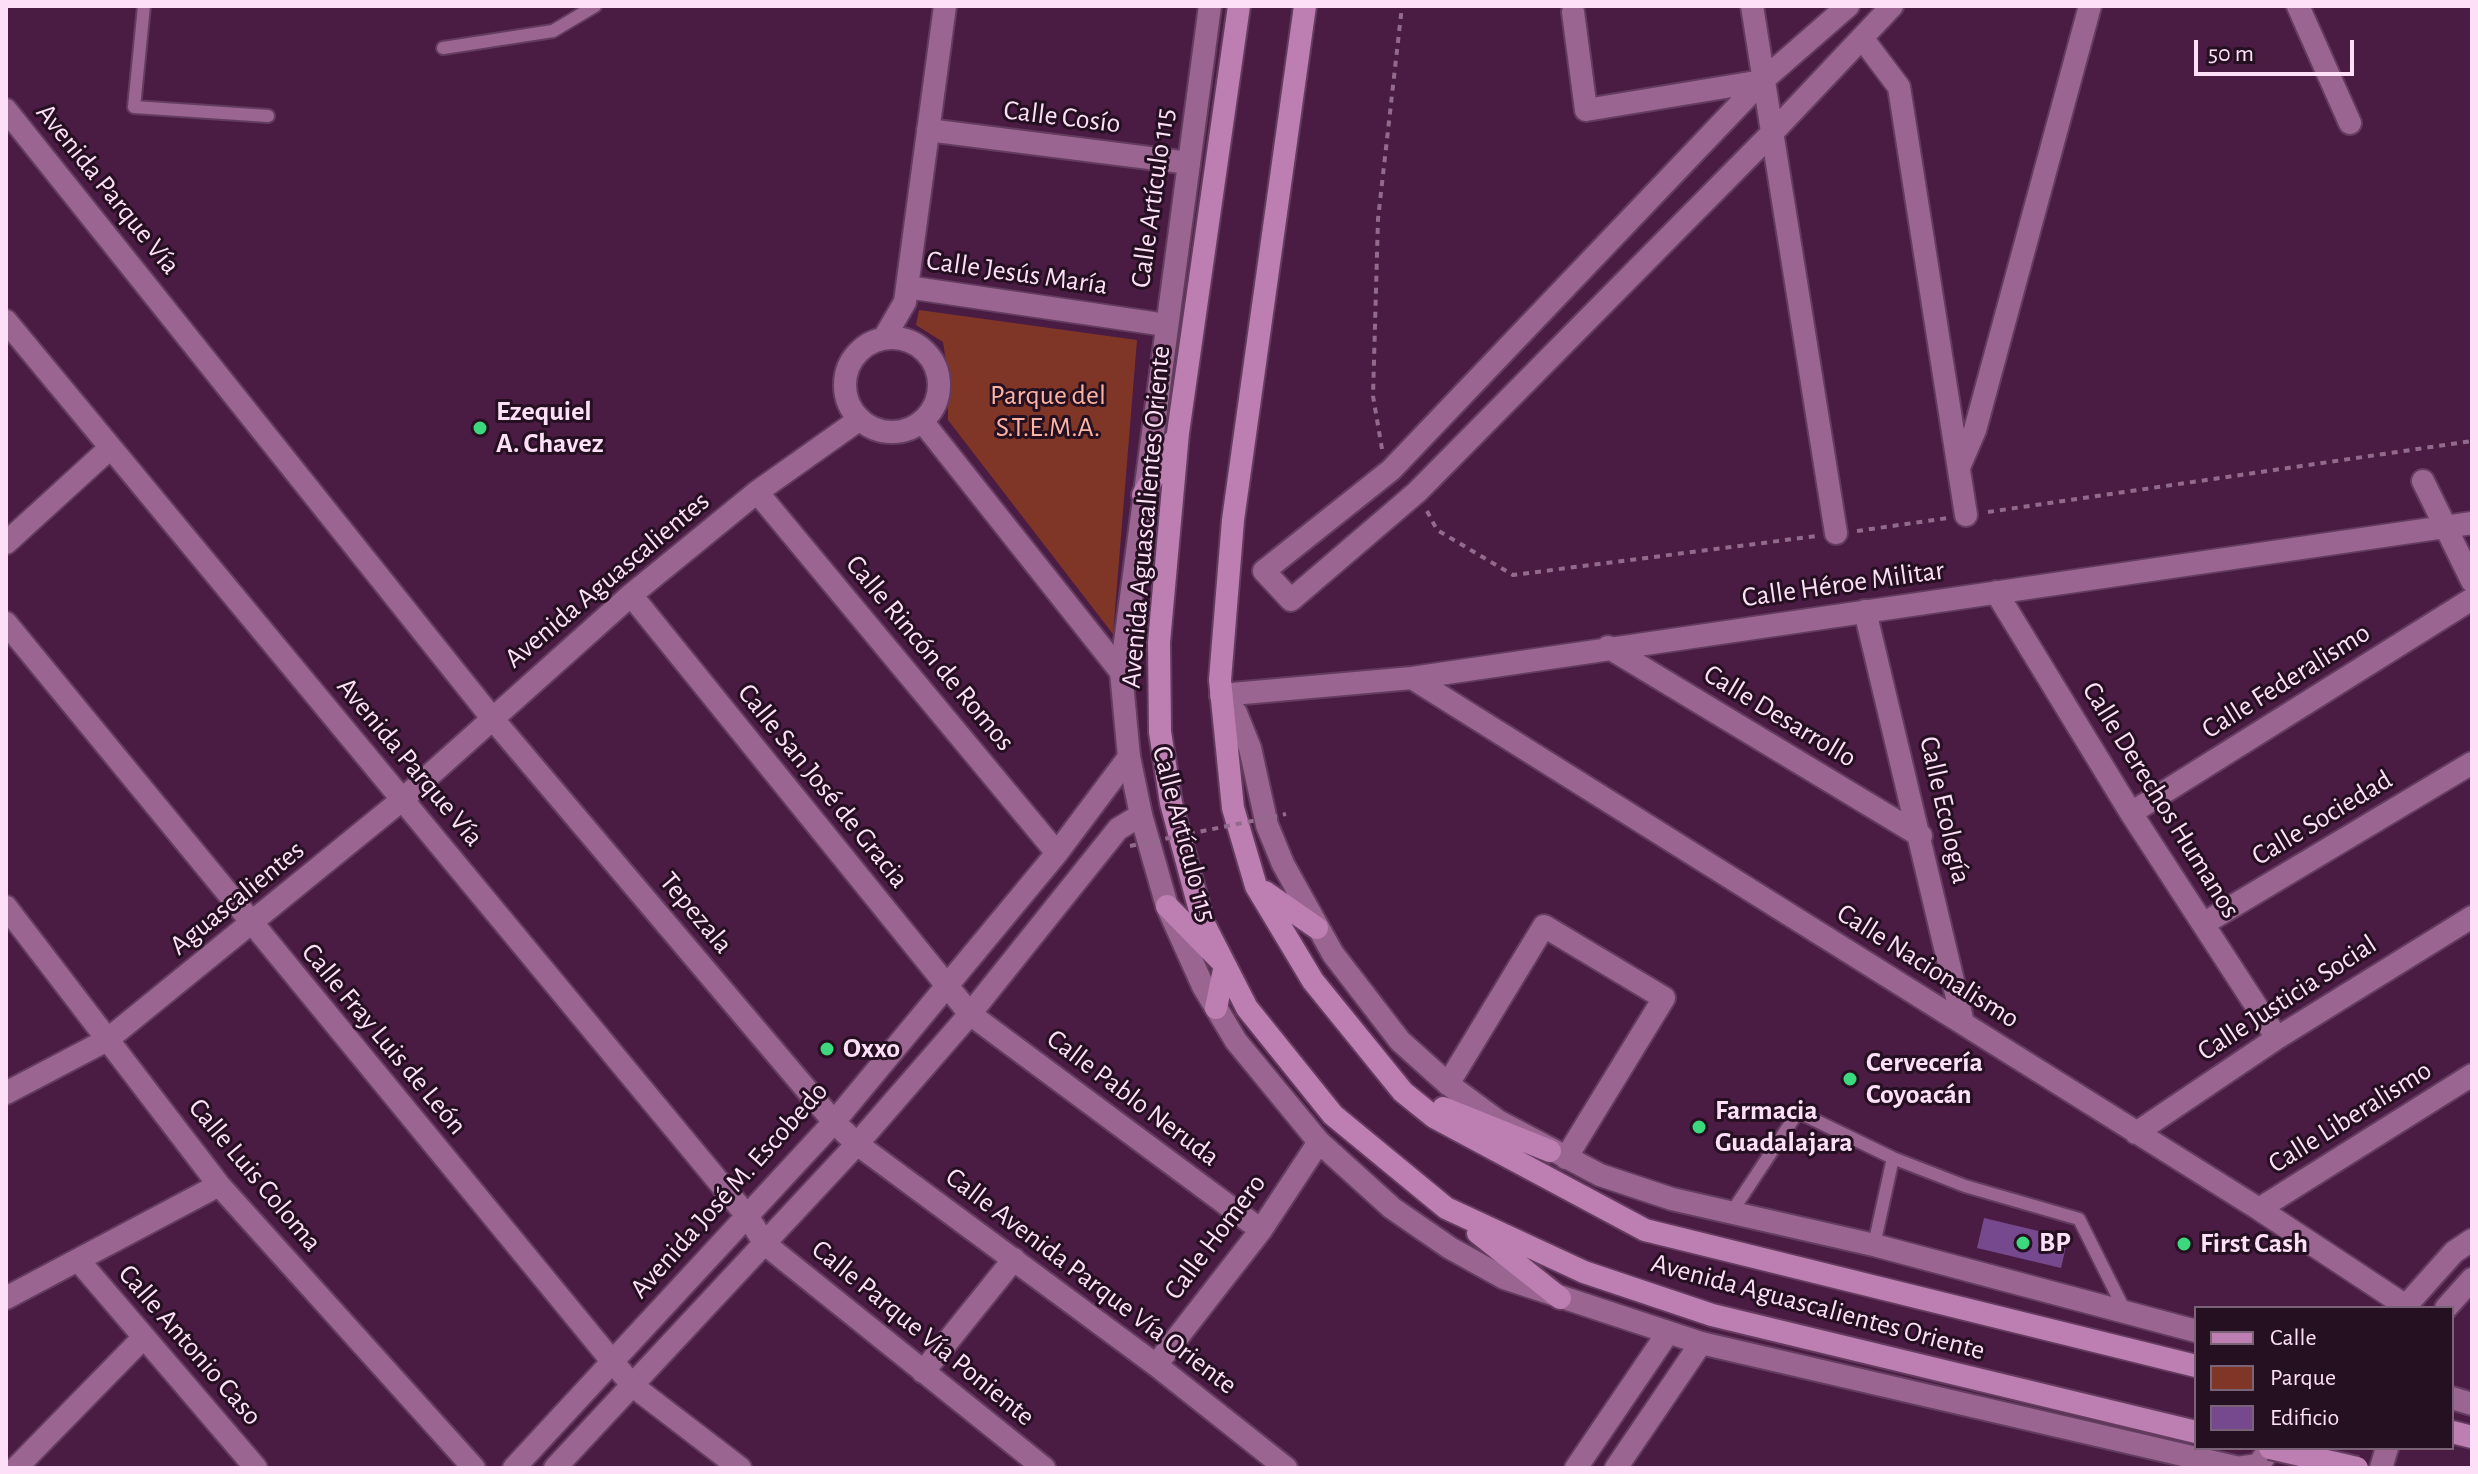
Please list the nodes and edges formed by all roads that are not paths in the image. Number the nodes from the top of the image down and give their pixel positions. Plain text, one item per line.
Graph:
1 (144, 6) edge
2 (595, 6) edge
3 (945, 6) edge
4 (1210, 6) edge
5 (1239, 6) edge
6 (1305, 6) edge
7 (1752, 6) edge
8 (1892, 6) edge
9 (2090, 6) edge
10 (2298, 6) edge
11 (1840, 10) edge
12 (1573, 12) dead end
13 (1862, 38) junction
14 (443, 48) dead end
15 (1762, 81) junction
16 (6, 110) edge
17 (268, 116) dead end
18 (2350, 123) dead end
19 (928, 130) junction
20 (1773, 132) junction
21 (1189, 163) junction
22 (906, 294) junction
23 (6, 321) edge
24 (1166, 325) junction
25 (884, 338) junction
26 (919, 346) junction
27 (860, 419) junction
28 (922, 421) junction
29 (1178, 433) junction
30 (109, 449) junction
31 (1960, 466) junction
32 (1391, 470) junction
33 (2423, 481) dead end
34 (757, 492) junction
35 (1417, 492) junction
36 (1143, 495) junction
37 (1966, 515) road end
38 (2472, 523) edge
39 (2445, 527) junction
40 (1836, 533) road end
41 (6, 543) edge
42 (2472, 581) edge
43 (1996, 592) junction
44 (631, 595) junction
45 (2472, 599) edge
46 (1865, 611) junction
47 (6, 623) edge
48 (1608, 647) junction
49 (1121, 672) junction
50 (1412, 678) junction
51 (1221, 695) junction
52 (492, 718) junction
53 (1129, 757) junction
54 (2472, 763) edge
55 (403, 799) junction
56 (2131, 813) junction
57 (1141, 815) junction
58 (1921, 836) junction
59 (1057, 853) junction
60 (1256, 886) junction
61 (1167, 906) junction
62 (6, 907) edge
63 (2472, 917) edge
64 (2203, 924) junction
65 (252, 926) junction
66 (1317, 928) junction
67 (1225, 965) junction
68 (947, 986) junction
69 (1216, 1008) junction
70 (970, 1014) junction
71 (1963, 1023) junction
72 (2277, 1038) junction
73 (107, 1040) junction
74 (2472, 1075) edge
75 (1448, 1084) junction
76 (1403, 1092) junction
77 (6, 1093) edge
78 (834, 1122) junction
79 (2136, 1133) junction
80 (1319, 1142) junction
81 (857, 1144) junction
82 (1558, 1155) junction
83 (1893, 1158) junction
84 (219, 1185) junction
85 (1446, 1208) junction
86 (2259, 1209) junction
87 (1731, 1213) junction
88 (748, 1217) junction
89 (1261, 1230) junction
90 (2472, 1240) edge
91 (765, 1244) junction
92 (1874, 1245) junction
93 (1014, 1259) junction
94 (79, 1261) junction
95 (2472, 1279) edge
96 (6, 1298) edge
97 (1560, 1298) junction
98 (2404, 1306) edge
99 (2407, 1306) edge
100 (2448, 1306) edge
101 (2126, 1313) junction
102 (2194, 1330) edge
103 (1667, 1334) junction
104 (143, 1338) junction
105 (1701, 1343) junction
106 (612, 1361) junction
107 (1156, 1365) junction
108 (2194, 1366) edge
109 (923, 1372) junction
110 (633, 1386) junction
111 (2194, 1432) edge
112 (2269, 1450) edge
113 (2279, 1450) edge
114 (16, 1468) edge
115 (256, 1468) edge
116 (474, 1468) edge
117 (514, 1468) edge
118 (555, 1468) edge
119 (740, 1468) edge
120 (1044, 1468) edge
121 (1286, 1468) edge
122 (1576, 1468) edge
123 (1616, 1468) edge
124 (2238, 1468) edge
125 (2357, 1468) edge

1 - 17 lane
2 - 14 lane
3 - 19 street
4 - 21 street, Calle Artículo 115
5 - 29 main road, Avenida Aguascalientes Oriente
6 - 51 main road, Avenida Aguascalientes Oriente
7 - 15 street
8 - 13 street
9 - 31 street
10 - 18 street
11 - 15 street
12 - 15 street
13 - 20 street
13 - 31 street
15 - 20 street
15 - 32 street
16 - 52 street, Avenida Parque Vía
19 - 21 street, Calle Cosío
19 - 22 street
20 - 35 street
20 - 40 street
21 - 24 street, Calle Artículo 115
22 - 24 street, Calle Jesús María
22 - 25 street
22 - 26 street
23 - 30 street, Avenida Parque Vía
24 - 36 street, Calle Artículo 115
25 - 26 street
25 - 27 street
26 - 28 street
27 - 28 street
27 - 34 street, Avenida Aguascalientes
28 - 49 street
29 - 36 main road
29 - 67 main road, Avenida Aguascalientes Oriente
30 - 41 street
30 - 55 street, Avenida Parque Vía
31 - 37 street
32 - 35 street
32 - 35 street
33 - 39 street
34 - 44 street, Avenida Aguascalientes
34 - 59 street, Calle Rincón de Romos
36 - 49 street, Calle Artículo 115
38 - 39 street, Calle Héroe Militar
39 - 42 street
39 - 43 street, Calle Héroe Militar
43 - 46 street, Calle Héroe Militar
43 - 56 street, Calle Derechos Humanos
44 - 52 street, Avenida Aguascalientes
44 - 68 street, Calle San José de Gracia
45 - 56 street, Calle Federalismo
46 - 48 street, Calle Héroe Militar
46 - 58 street, Calle Ecología
47 - 65 street, Calle Fray Luis de León
48 - 50 street, Calle Héroe Militar
48 - 58 street, Calle Desarrollo
49 - 53 street, Calle Artículo 115
50 - 51 street, Calle Héroe Militar
50 - 71 street, Calle Nacionalismo
51 - 60 main road, Avenida Aguascalientes Oriente
51 - 66 street
52 - 55 street, Avenida Aguascalientes
52 - 78 street, Tepezala
53 - 57 street, Calle Artículo 115
53 - 59 street, Avenida José M. Escobedo
54 - 64 street, Calle Sociedad
55 - 65 street, Aguascalientes
55 - 88 street, Avenida Parque Vía
56 - 64 street, Calle Derechos Humanos
57 - 61 street, Calle Artículo 115
57 - 70 street
58 - 71 street, Calle Ecología
59 - 68 street, Avenida José M. Escobedo
60 - 66 main road
60 - 76 main road, Avenida Aguascalientes Oriente
61 - 67 main road
61 - 69 street, Calle Artículo 115
62 - 73 street, Calle Luis Coloma
63 - 72 street, Calle Justicia Social
64 - 72 street, Calle Derechos Humanos
65 - 73 street, Aguascalientes
65 - 106 street, Calle Fray Luis de León
66 - 75 street
67 - 69 main road
67 - 85 main road, Avenida Aguascalientes Oriente
68 - 70 street, Calle San José de Gracia
68 - 78 street, Avenida José M. Escobedo
69 - 80 street, Calle Artículo 115
70 - 81 street
70 - 89 street, Calle Pablo Neruda
71 - 79 street, Calle Nacionalismo
72 - 79 street, Calle Justicia Social
73 - 77 street, Aguascalientes
73 - 84 street, Calle Luis Coloma
74 - 86 street, Calle Liberalismo
75 - 82 street
75 - 82 street
76 - 82 main road
76 - 108 main road, Avenida Aguascalientes Oriente
78 - 81 street, Tepezala
78 - 88 street, Avenida José M. Escobedo
79 - 86 street, Calle Nacionalismo
80 - 89 street, Calle Homero
80 - 97 street, Calle Artículo 115
81 - 91 street
81 - 93 street, Calle Avenida Parque Vía Oriente
82 - 87 street
83 - 87 lane
83 - 92 lane
83 - 101 lane
84 - 94 street
84 - 116 street, Calle Luis Coloma
85 - 97 main road
85 - 111 main road, Avenida Aguascalientes Oriente
86 - 98 street, Calle Nacionalismo
87 - 92 street
88 - 91 street, Avenida Parque Vía
88 - 106 street, Avenida José M. Escobedo
89 - 107 street, Calle Homero
90 - 99 street
91 - 109 street, Calle Parque Vía Poniente
91 - 110 street
92 - 101 street
93 - 107 street, Calle Avenida Parque Vía Oriente
93 - 109 street
94 - 96 street
94 - 104 street, Calle Antonio Caso
95 - 100 street
97 - 103 street, Calle Artículo 115
101 - 102 street
103 - 105 street, Avenida Aguascalientes Oriente
103 - 122 street
104 - 114 street
104 - 115 street, Calle Antonio Caso
105 - 123 street
105 - 124 street, Avenida Aguascalientes Oriente
106 - 110 street, Calle Fray Luis de León
106 - 117 street, Avenida José M. Escobedo
107 - 121 street, Calle Avenida Parque Vía Oriente
109 - 120 street, Calle Parque Vía Poniente
110 - 118 street
110 - 119 street, Calle Fray Luis de León
112 - 124 street
113 - 125 main road, bridge

